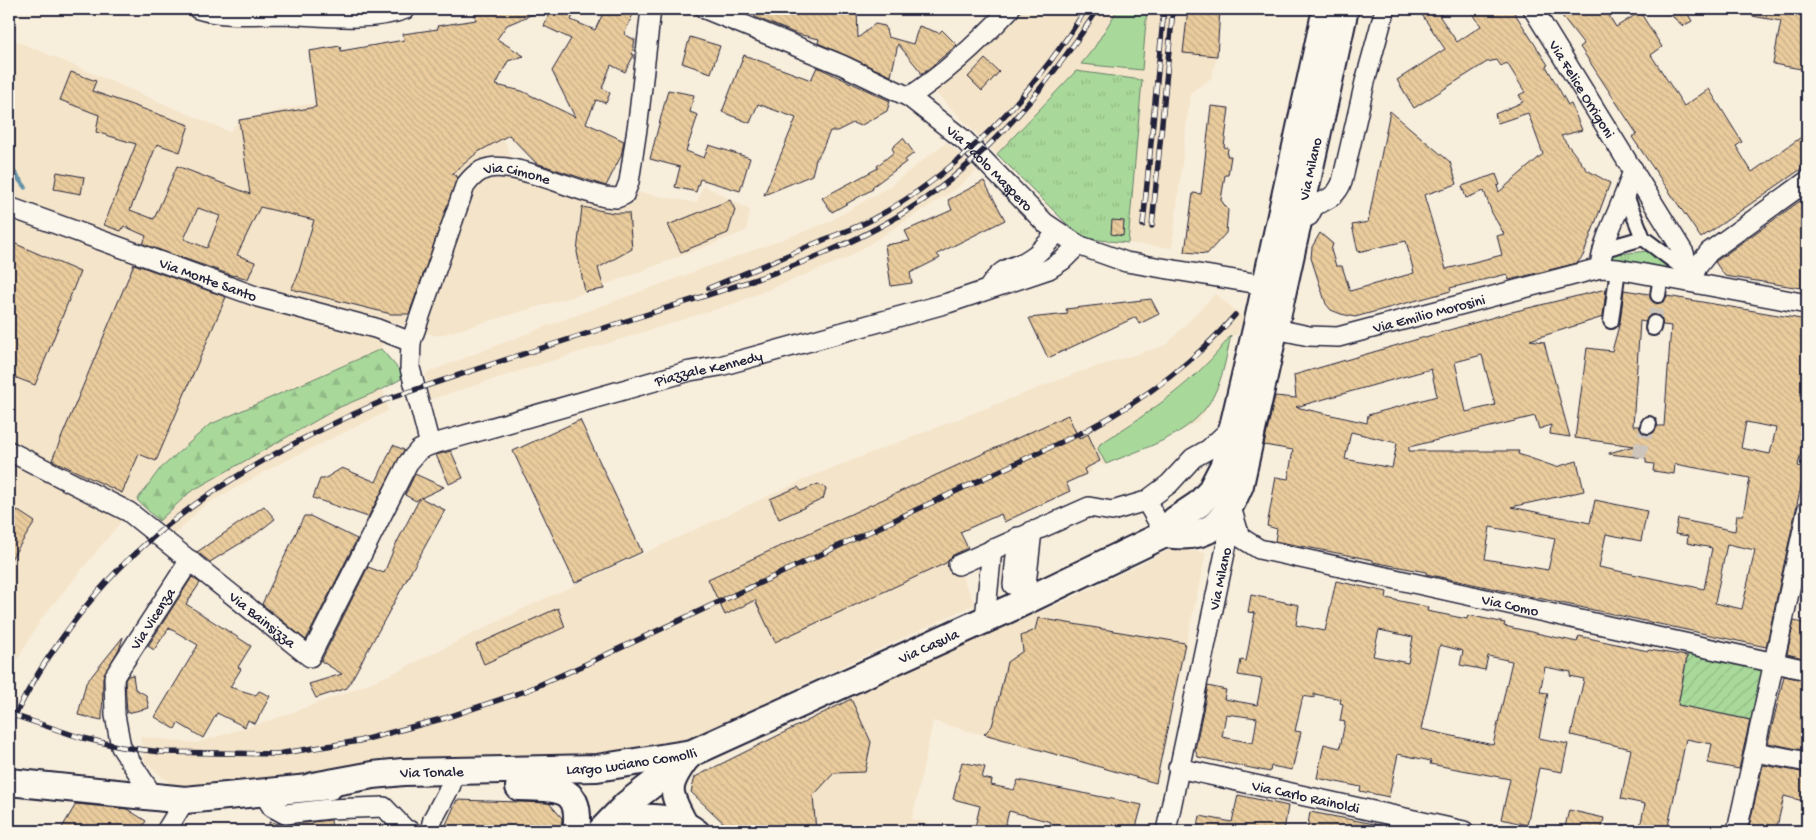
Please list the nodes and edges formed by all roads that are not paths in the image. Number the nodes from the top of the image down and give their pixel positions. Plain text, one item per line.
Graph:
1 (198, 9) edge
2 (406, 9) edge
3 (651, 9) edge
4 (705, 9) edge
5 (1010, 9) edge
6 (1340, 9) edge
7 (1385, 9) edge
8 (1533, 9) edge
9 (736, 14) edge
10 (909, 97) junction
11 (1633, 169) junction
12 (1807, 181) edge
13 (1625, 193) junction
14 (9, 207) edge
15 (1299, 220) junction
16 (1057, 233) junction
17 (1643, 238) junction
18 (1078, 245) junction
19 (1601, 250) junction
20 (1600, 268) junction
21 (1618, 269) junction
22 (1692, 271) junction
23 (1275, 287) junction
24 (988, 289) junction
25 (1807, 304) edge
26 (1611, 321) dead end
27 (1267, 327) junction
28 (412, 342) junction
29 (1238, 409) junction
30 (430, 444) junction
31 (9, 451) edge
32 (1228, 452) joint
33 (1240, 485) junction
34 (1146, 501) junction
35 (1807, 511) edge
36 (1233, 514) junction
37 (1165, 534) junction
38 (1011, 540) junction
39 (190, 560) junction
40 (958, 565) dead end
41 (1004, 610) junction
42 (1774, 662) junction
43 (1807, 670) edge
44 (1756, 752) junction
45 (692, 753) junction
46 (1807, 762) edge
47 (1178, 768) junction
48 (553, 779) junction
49 (9, 782) edge
50 (451, 785) junction
51 (313, 786) junction
52 (262, 791) junction
53 (153, 796) junction
54 (185, 800) junction
55 (591, 826) edge
56 (692, 827) edge
57 (166, 831) edge
58 (411, 831) edge
59 (430, 831) edge
60 (1166, 831) edge
61 (1464, 831) edge
62 (1737, 831) edge

1 - 2 street
3 - 28 street, Via Cimone
4 - 9 street, Via Paolo Maspero
5 - 10 street
6 - 15 main road, Via Milano
6 - 23 main road, Via Milano
7 - 15 street
8 - 11 street, Via Felice Orrigoni
9 - 10 street, Via Paolo Maspero
10 - 16 street, Via Paolo Maspero
11 - 13 street
11 - 22 street, Via Felice Orrigoni
12 - 22 street
13 - 17 street
13 - 19 street
14 - 28 street, Via Monte Santo
15 - 23 main road, Via Milano
16 - 18 street, Via Paolo Maspero
16 - 24 street, Piazzale Kennedy
17 - 19 street
17 - 22 street
18 - 23 street, Via Paolo Maspero
18 - 24 street, Piazzale Kennedy
19 - 20 street
20 - 21 street, Via Emilio Morosini
20 - 27 street, Via Emilio Morosini
21 - 22 street, Via Emilio Morosini
21 - 26 street
22 - 25 street, Via Emilio Morosini
23 - 27 main road, Via Milano
24 - 30 street, Piazzale Kennedy
27 - 29 main road, Via Milano
27 - 33 main road, Via Milano
28 - 30 street, Via Cimone
29 - 32 main road, Via Milano
29 - 34 street
30 - 39 street, Via Bainsizza
31 - 39 street, Via Bainsizza
32 - 37 main road, Via Casula
33 - 36 street, Via Milano
33 - 37 main road, Via Casula
34 - 37 street
34 - 38 street
35 - 42 street
36 - 42 street, Via Como
36 - 47 street, Via Milano
37 - 41 main road, Via Casula
38 - 40 street
38 - 41 street
38 - 41 street
39 - 53 street, Via Vicenza
41 - 45 main road, Via Casula
42 - 43 street, Via Como
42 - 44 street
44 - 46 street
44 - 62 street
45 - 48 main road, Largo Luciano Comolli
45 - 55 main road, Largo Luciano Comolli
45 - 56 street
47 - 60 street, Via Milano
47 - 61 street, Via Carlo Rainoldi
48 - 50 main road, Via Tonale
48 - 51 main road, Via Tonale
48 - 55 main road, Largo Luciano Comolli
49 - 53 main road, Via Tonale
50 - 51 main road, Via Tonale
50 - 59 street
51 - 52 main road, Via Tonale
52 - 54 main road, Via Tonale
52 - 58 street
53 - 54 main road, Via Tonale
54 - 57 street
55 - 56 street

